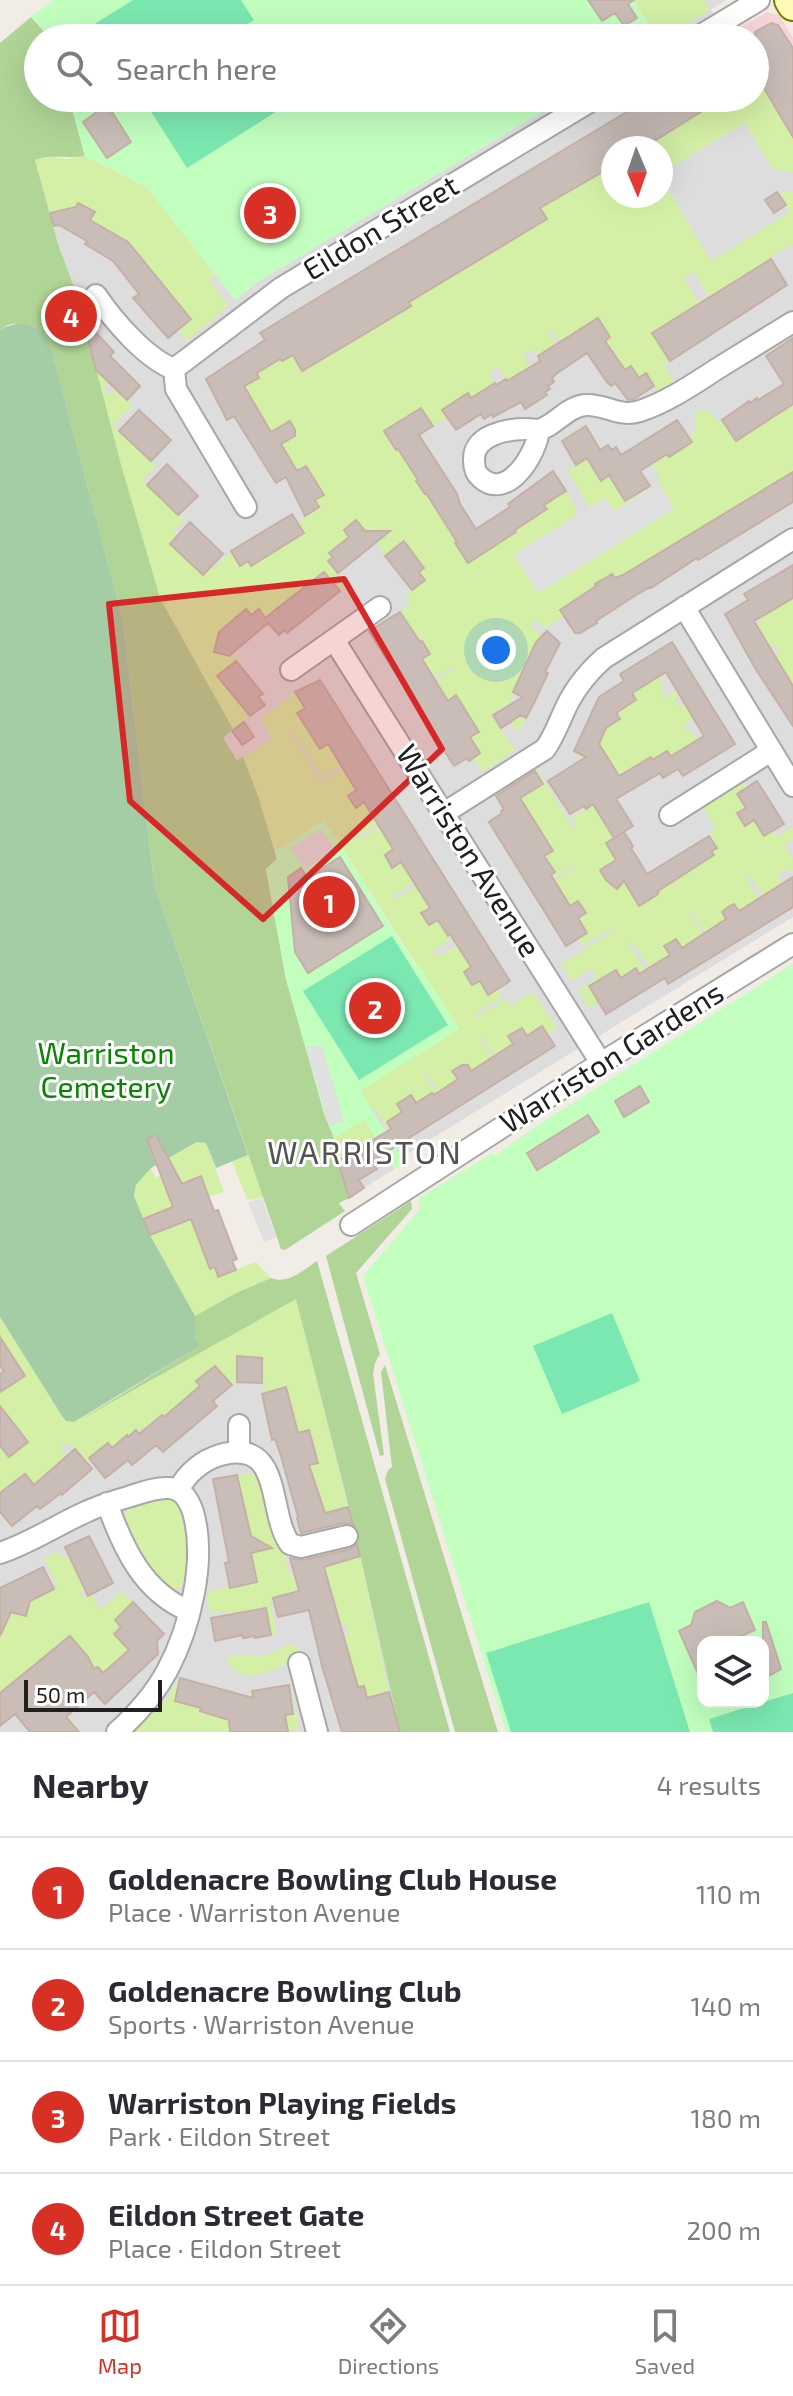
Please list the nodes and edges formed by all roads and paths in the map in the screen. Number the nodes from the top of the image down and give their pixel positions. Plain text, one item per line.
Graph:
1 (759, 0) edge
2 (719, 24) edge
3 (573, 112) edge
4 (96, 295) dead end
5 (793, 322) edge
6 (174, 369) junction
7 (539, 430) dead end
8 (246, 507) dead end
9 (793, 539) edge
10 (380, 607) dead end
11 (684, 607) junction
12 (334, 640) junction
13 (291, 670) dead end
14 (771, 751) junction
15 (793, 786) edge
16 (444, 813) junction
17 (670, 815) dead end
18 (793, 944) edge
19 (601, 1063) junction
20 (351, 1225) dead end
21 (239, 1425) dead end
22 (239, 1452) junction
23 (178, 1490) junction
24 (107, 1503) junction
25 (347, 1536) dead end
26 (0, 1553) edge
27 (189, 1611) junction
28 (299, 1663) dead end
29 (117, 1732) edge
30 (317, 1732) edge

1 - 2 street
3 - 6 street, Eildon Street
4 - 6 street
5 - 7 street
6 - 8 street
9 - 11 street
10 - 12 street
11 - 14 street
11 - 16 street
12 - 13 street
12 - 16 street, Warriston Avenue
14 - 15 street
14 - 17 street
16 - 19 street, Warriston Avenue
18 - 19 street, Warriston Gardens
19 - 20 street, Warriston Gardens
21 - 22 street
22 - 23 street
22 - 25 street
23 - 24 street
23 - 27 street
24 - 26 street
24 - 27 street
27 - 29 street
28 - 30 street

